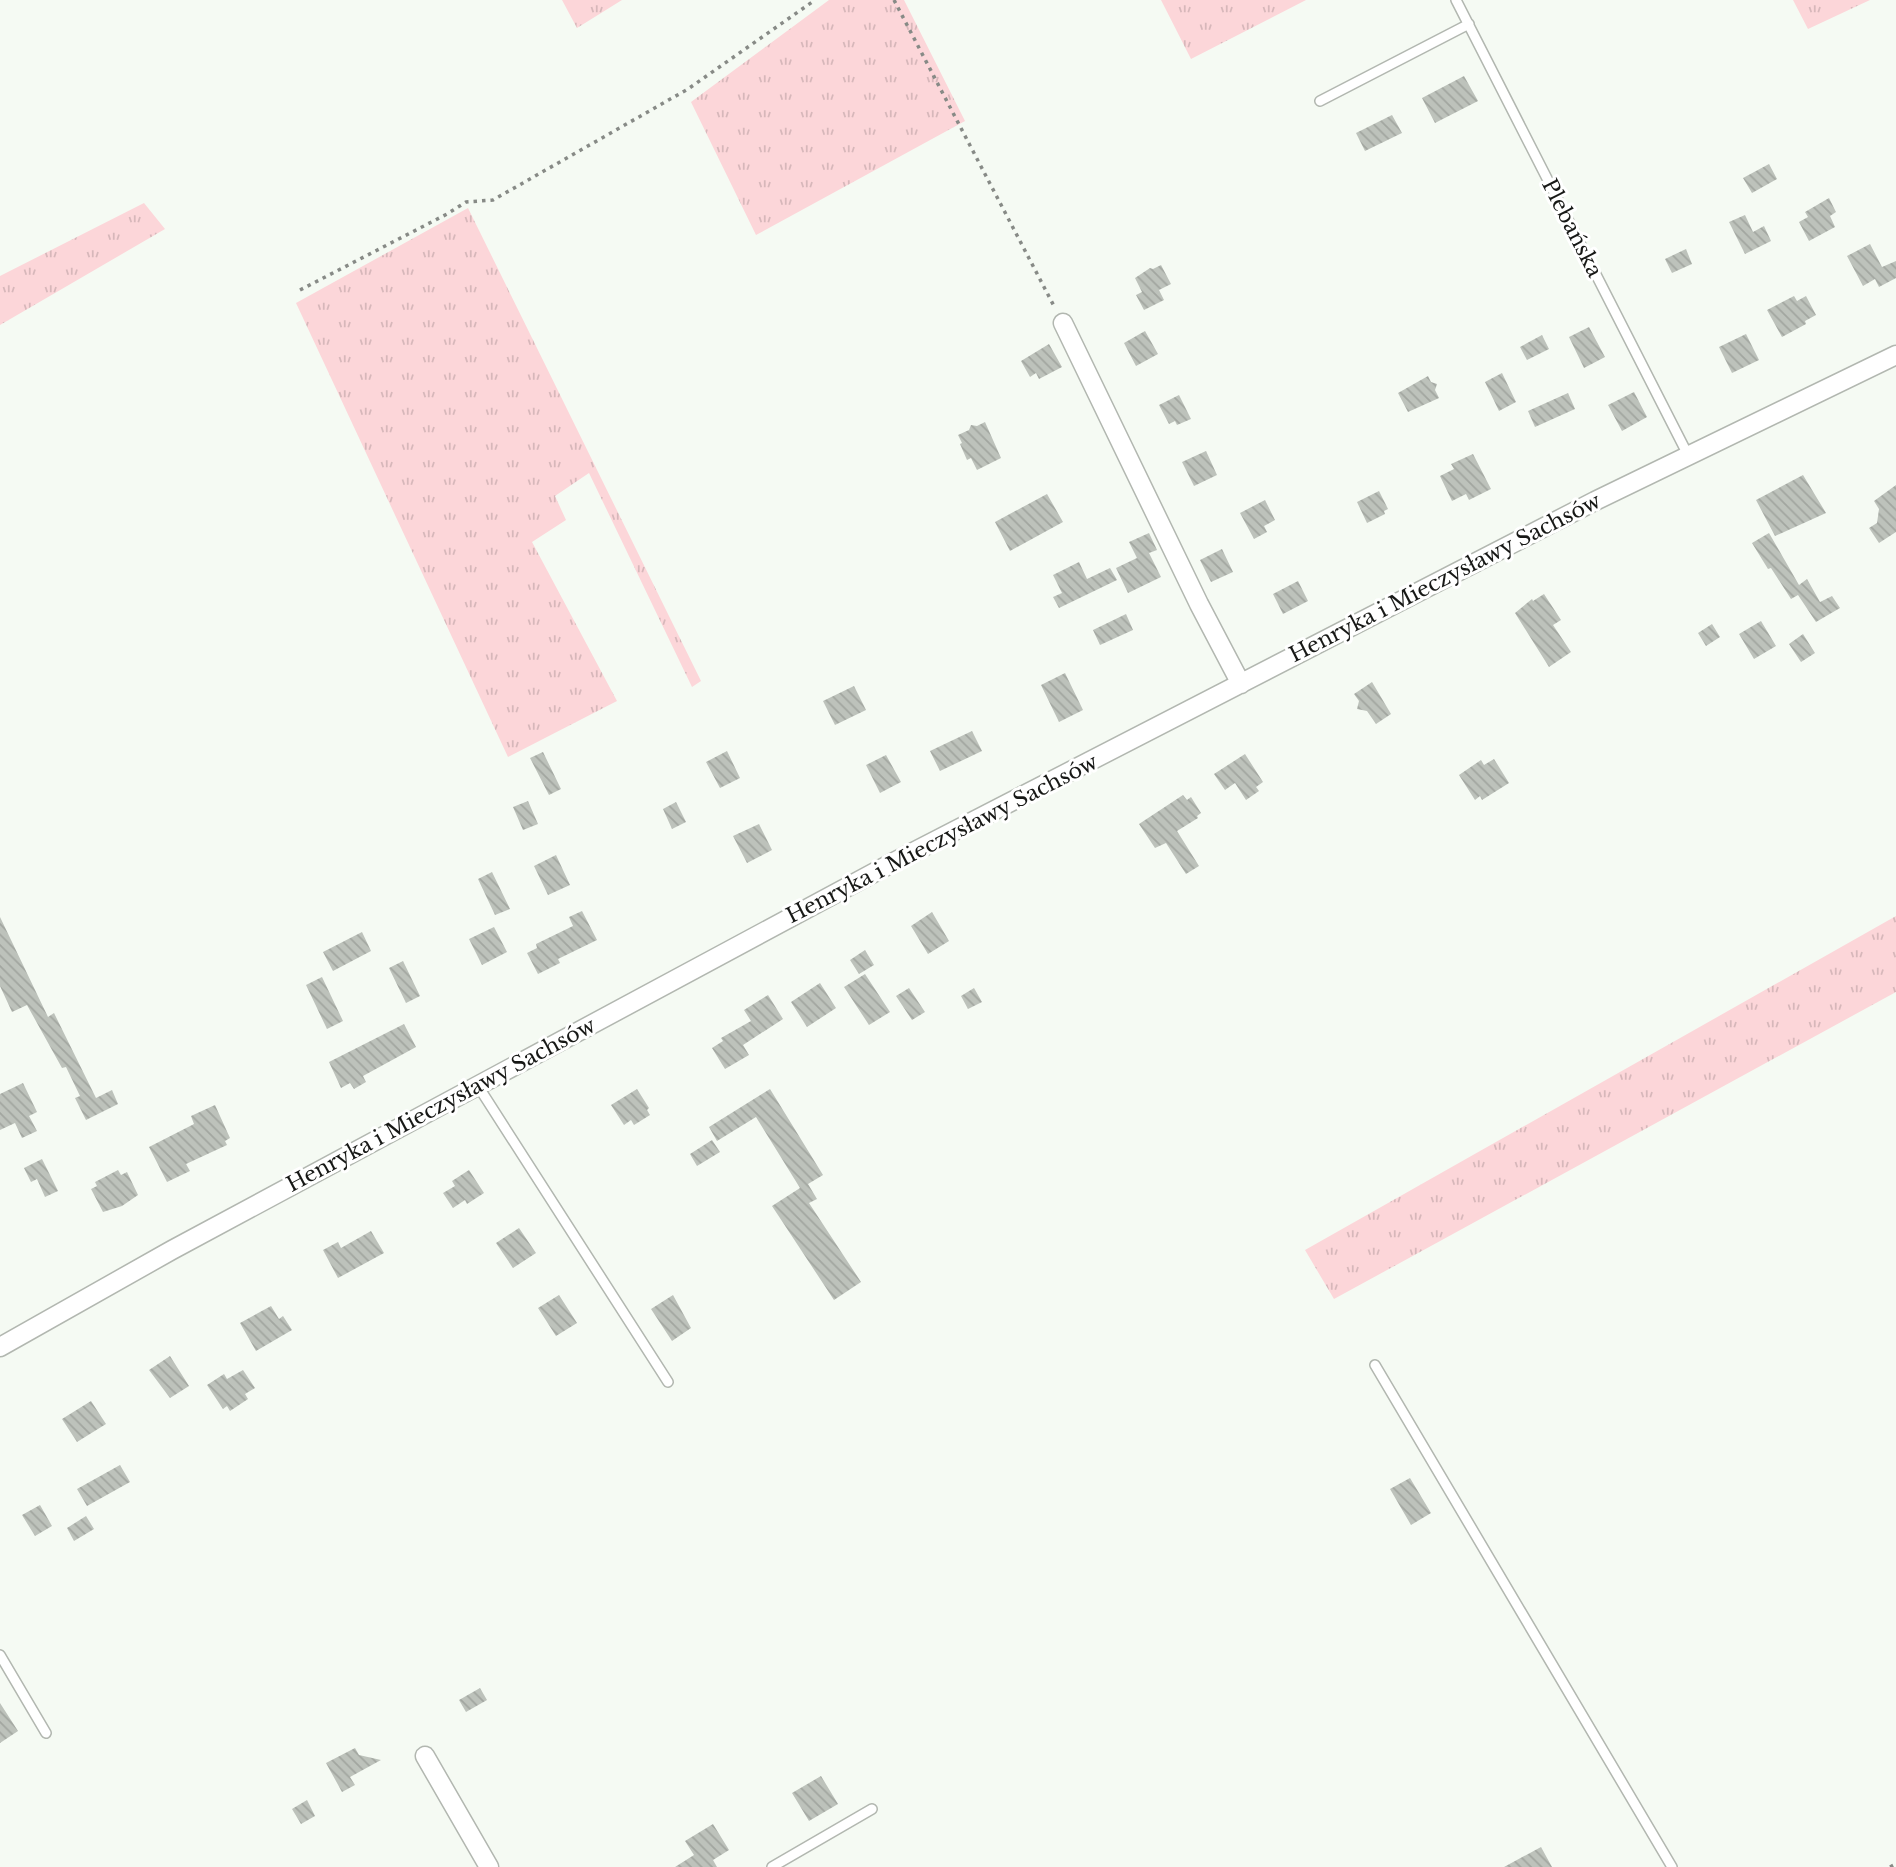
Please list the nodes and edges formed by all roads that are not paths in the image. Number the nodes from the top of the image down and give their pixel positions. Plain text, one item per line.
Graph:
1 (1456, 0) edge
2 (1469, 24) junction
3 (1320, 101) dead end
4 (1063, 323) road end
5 (1896, 355) edge
6 (1688, 456) junction
7 (1241, 684) junction
8 (478, 1086) junction
9 (0, 1347) edge
10 (1375, 1365) dead end
11 (668, 1382) dead end
12 (0, 1655) edge
13 (46, 1733) dead end
14 (425, 1756) dead end
15 (872, 1809) dead end
16 (489, 1867) edge
17 (772, 1867) edge
18 (1672, 1867) edge

1 - 2 lane, Plebańska
2 - 3 lane
2 - 6 lane, Plebańska
4 - 7 street
5 - 6 street, Henryka i Mieczysławy Sachsów
6 - 7 street, Henryka i Mieczysławy Sachsów
7 - 8 street, Henryka i Mieczysławy Sachsów
8 - 9 street, Henryka i Mieczysławy Sachsów
8 - 11 lane
10 - 18 lane
12 - 13 lane
14 - 16 street
15 - 17 lane

